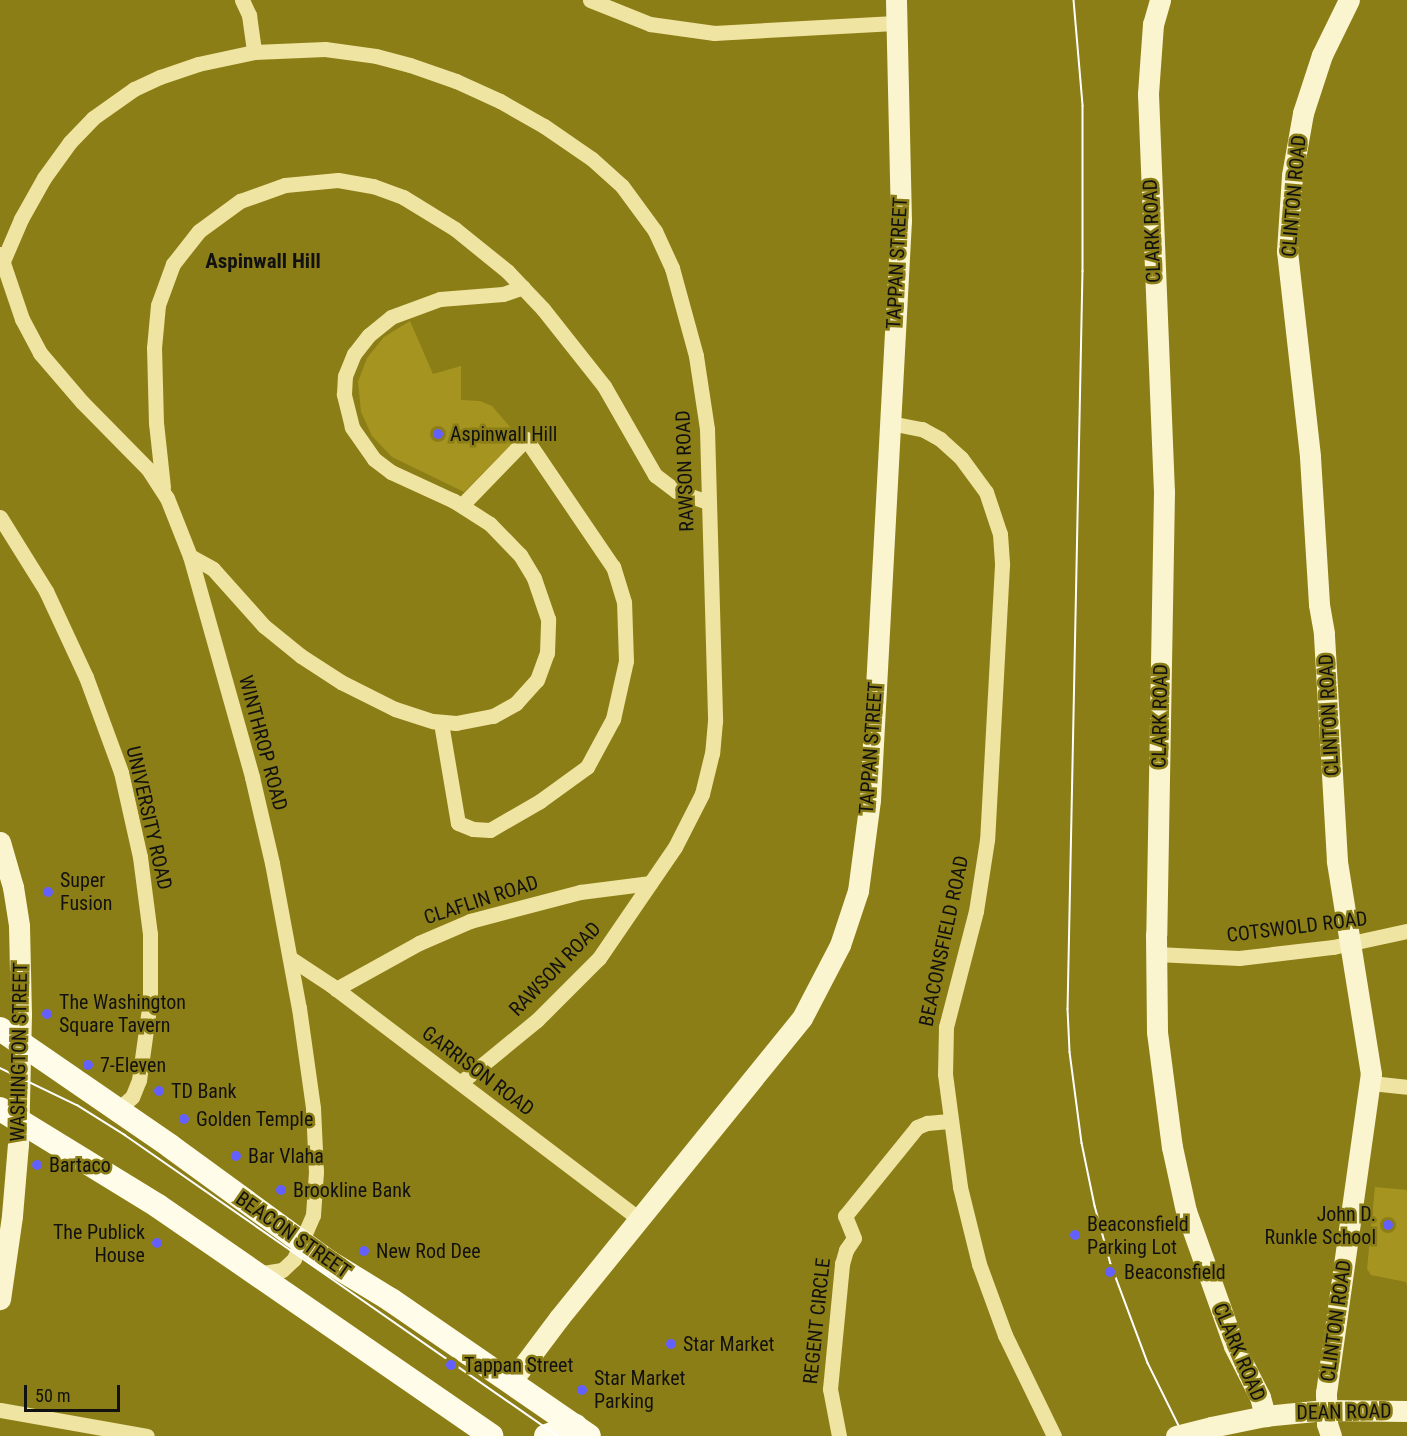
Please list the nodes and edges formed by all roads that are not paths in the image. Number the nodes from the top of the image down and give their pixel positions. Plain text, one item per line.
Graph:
1 (242, 0) edge
2 (590, 0) edge
3 (896, 0) edge
4 (1160, 0) edge
5 (1349, 0) edge
6 (895, 23) junction
7 (254, 52) junction
8 (1, 258) edge
9 (523, 287) junction
10 (890, 423) junction
11 (164, 491) junction
12 (708, 502) junction
13 (462, 505) junction
14 (0, 516) edge
15 (190, 556) junction
16 (441, 723) junction
17 (0, 842) edge
18 (650, 883) junction
19 (1407, 931) edge
20 (1348, 945) junction
21 (1156, 954) junction
22 (290, 958) junction
23 (336, 989) junction
24 (0, 1029) edge
25 (21, 1043) junction
26 (460, 1083) junction
27 (1371, 1083) junction
28 (1407, 1087) edge
29 (117, 1110) junction
30 (9, 1114) edge
31 (950, 1121) junction
32 (639, 1219) junction
33 (302, 1243) junction
34 (258, 1274) junction
35 (0, 1299) edge
36 (511, 1382) junction
37 (0, 1410) edge
38 (1325, 1410) junction
39 (1407, 1411) edge
40 (1265, 1416) junction
41 (582, 1431) edge
42 (147, 1436) edge
43 (491, 1436) edge
44 (546, 1436) edge
45 (839, 1436) edge
46 (1054, 1436) edge
47 (1176, 1436) edge
48 (1331, 1436) edge

1 - 7 street
2 - 6 street
3 - 6 street, TAPPAN STREET
4 - 21 street, CLARK ROAD
5 - 20 street, CLINTON ROAD
6 - 10 street, TAPPAN STREET
7 - 8 street, RAWSON ROAD
7 - 12 street, RAWSON ROAD
8 - 11 street, WINTHROP ROAD
9 - 11 street
9 - 12 street
9 - 13 street
10 - 31 street, BEACONSFIELD ROAD
10 - 32 street, TAPPAN STREET
11 - 15 street, WINTHROP ROAD
12 - 18 street, RAWSON ROAD
13 - 16 street
13 - 16 street
14 - 29 street, UNIVERSITY ROAD
15 - 16 street
15 - 22 street, WINTHROP ROAD
17 - 25 street, WASHINGTON STREET
18 - 23 street, CLAFLIN ROAD
18 - 26 street, RAWSON ROAD
19 - 20 street, COTSWOLD ROAD
20 - 21 street, COTSWOLD ROAD
20 - 27 street, CLINTON ROAD
21 - 40 street, CLARK ROAD
22 - 23 street, GARRISON ROAD
22 - 33 street, WINTHROP ROAD
23 - 26 street, GARRISON ROAD
24 - 25 main road, BEACON STREET
25 - 29 main road, BEACON STREET
25 - 30 street, WASHINGTON STREET
26 - 32 street, GARRISON ROAD
27 - 28 street
27 - 38 street, CLINTON ROAD
29 - 33 main road, BEACON STREET
30 - 34 main road
30 - 35 street, WASHINGTON STREET
31 - 45 street, REGENT CIRCLE
31 - 46 street, BEACONSFIELD ROAD
32 - 36 street, TAPPAN STREET
33 - 34 street, WINTHROP ROAD
33 - 36 main road, BEACON STREET
34 - 43 main road
36 - 41 main road, BEACON STREET
37 - 42 street
38 - 39 street, DEAN ROAD
38 - 40 street, DEAN ROAD
38 - 48 street, CLINTON ROAD
40 - 47 street, DEAN ROAD, bridge
41 - 44 main road

